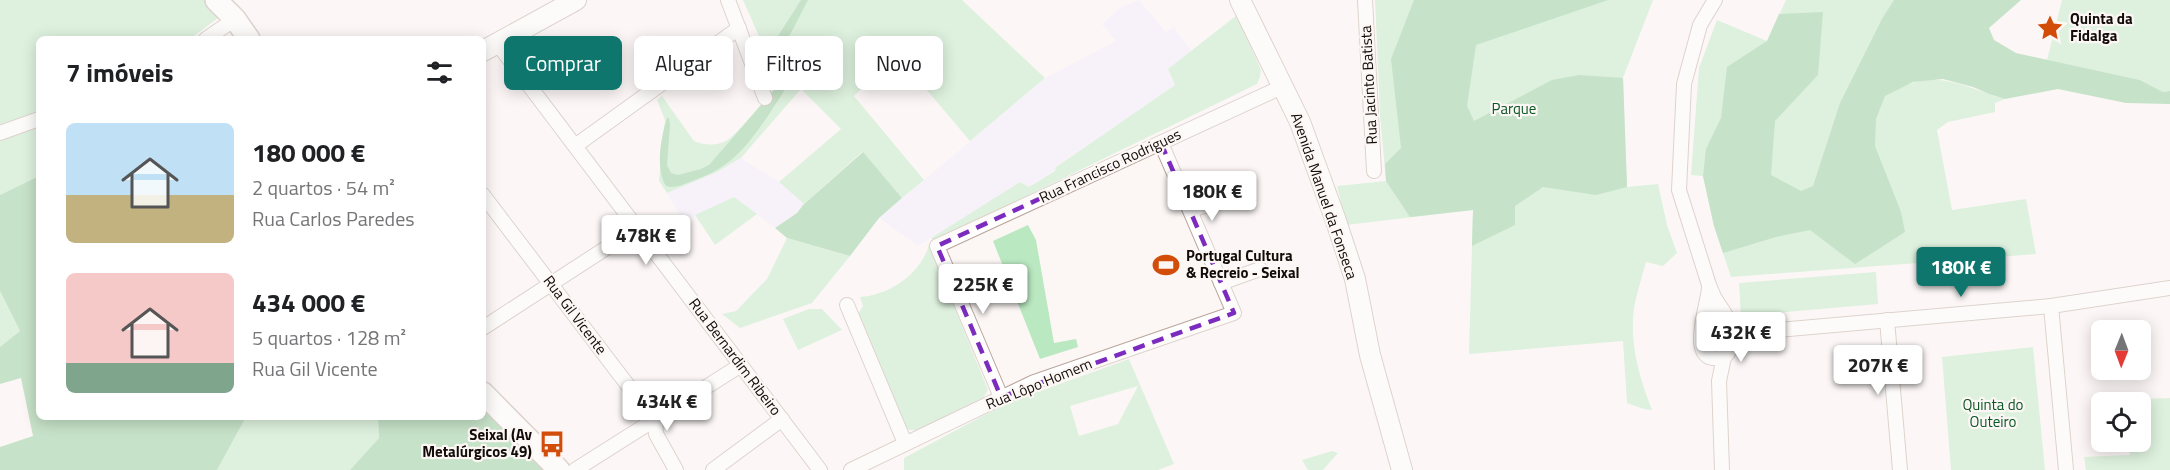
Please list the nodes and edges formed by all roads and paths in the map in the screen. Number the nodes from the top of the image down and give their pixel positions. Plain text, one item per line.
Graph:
1 (216, 0) edge
2 (576, 0) edge
3 (728, 0) edge
4 (1240, 0) edge
5 (1365, 0) edge
6 (1715, 0) edge
7 (235, 19) junction
8 (739, 28) junction
9 (211, 36) edge
10 (247, 36) edge
11 (490, 47) edge
12 (1284, 86) junction
13 (765, 98) dead end
14 (36, 120) edge
15 (0, 133) edge
16 (1161, 143) junction
17 (575, 146) junction
18 (1374, 171) dead end
19 (486, 199) edge
20 (1231, 199) dead end
21 (1190, 210) junction
22 (637, 228) junction
23 (1260, 269) dead end
24 (550, 283) junction
25 (1221, 283) junction
26 (1709, 285) junction
27 (2170, 288) edge
28 (847, 304) dead end
29 (2052, 306) junction
30 (1704, 316) junction
31 (1728, 320) junction
32 (1887, 320) junction
33 (486, 326) edge
34 (1755, 332) junction
35 (1723, 353) junction
36 (741, 365) junction
37 (486, 396) edge
38 (1000, 397) junction
39 (782, 419) junction
40 (655, 421) junction
41 (905, 443) junction
42 (559, 470) edge
43 (575, 470) edge
44 (676, 470) edge
45 (713, 470) edge
46 (820, 470) edge
47 (851, 470) edge
48 (1402, 470) edge
49 (1722, 470) edge
50 (1900, 470) edge
51 (2066, 470) edge

1 - 7 main road
2 - 11 street
3 - 8 street
4 - 12 street, Avenida Manuel da Fonseca
5 - 18 street, Rua Jacinto Batista
6 - 26 street
7 - 9 street
7 - 10 main road
8 - 13 street
8 - 17 street
11 - 17 street, Rua Bernardim Ribeiro
12 - 16 street, Rua Francisco Rodrigues
12 - 48 street, Avenida Manuel da Fonseca
14 - 15 street
16 - 21 street
16 - 38 street, Rua Francisco Rodrigues
17 - 22 street, Rua Bernardim Ribeiro
19 - 24 street, Rua Gil Vicente
20 - 21 street
21 - 25 street
22 - 24 street
22 - 36 street, Rua Bernardim Ribeiro
23 - 25 street
24 - 33 street
24 - 40 street, Rua Gil Vicente
25 - 38 street, Rua Lôpo Homem
26 - 30 street
26 - 31 street
27 - 29 street
28 - 41 street
29 - 32 street
29 - 51 street
30 - 31 street
30 - 35 street
31 - 34 street
31 - 35 street
32 - 34 street
32 - 50 street
34 - 35 street
35 - 49 street
36 - 39 street, Rua Bernardim Ribeiro
36 - 40 street
37 - 42 main road
38 - 41 street, Rua Lôpo Homem
39 - 45 street
39 - 46 street, Rua Bernardim Ribeiro
40 - 43 street
40 - 44 street, Rua Gil Vicente
41 - 47 street, Rua Lôpo Homem

